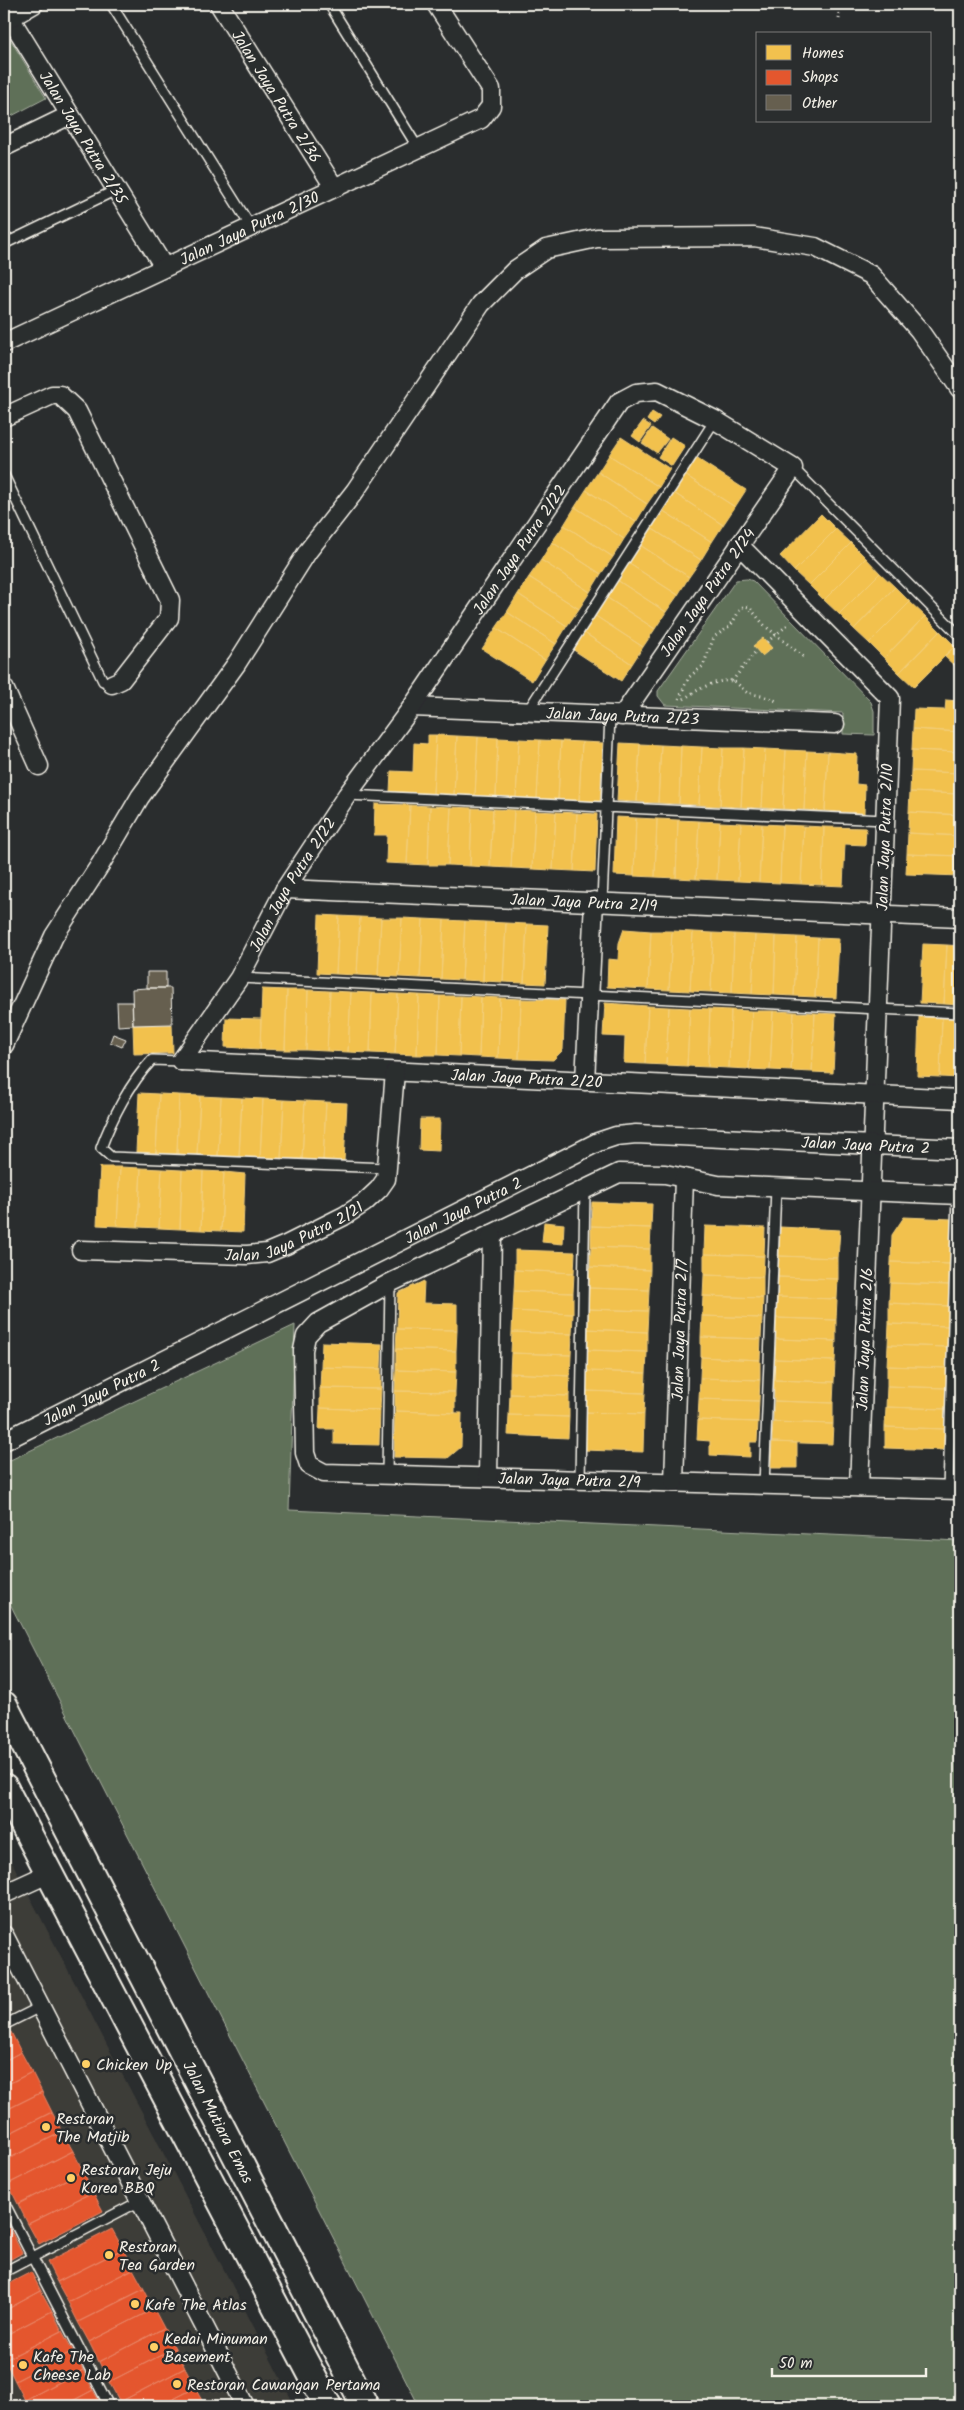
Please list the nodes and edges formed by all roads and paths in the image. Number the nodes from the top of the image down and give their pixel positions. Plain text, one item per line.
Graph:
1 (34, 4) edge
2 (111, 4) edge
3 (219, 4) edge
4 (329, 4) edge
5 (436, 4) edge
6 (840, 4) edge
7 (7, 13) edge
8 (839, 19) dead end
9 (70, 116) junction
10 (4, 146) edge
11 (418, 148) junction
12 (334, 187) junction
13 (116, 190) junction
14 (251, 227) junction
15 (4, 244) edge
16 (164, 268) junction
17 (4, 342) edge
18 (960, 389) edge
19 (4, 417) edge
20 (715, 420) junction
21 (793, 468) junction
22 (4, 475) edge
23 (739, 545) junction
24 (804, 612) junction
25 (776, 635) junction
26 (960, 636) edge
27 (767, 642) dead end
28 (757, 650) dead end
29 (805, 658) dead end
30 (732, 682) junction
31 (112, 684) joint
32 (4, 688) edge
33 (412, 707) junction
34 (527, 712) junction
35 (616, 716) junction
36 (10, 720) edge
37 (793, 722) junction
38 (835, 724) dead end
39 (39, 766) dead end
40 (347, 795) junction
41 (606, 807) junction
42 (885, 820) junction
43 (285, 889) junction
44 (598, 902) junction
45 (881, 914) junction
46 (960, 918) edge
47 (239, 978) junction
48 (590, 995) junction
49 (877, 1009) junction
50 (960, 1012) edge
51 (4, 1045) edge
52 (182, 1061) junction
53 (395, 1072) junction
54 (585, 1081) junction
55 (873, 1095) junction
56 (960, 1099) edge
57 (871, 1145) junction
58 (960, 1149) edge
59 (387, 1168) junction
60 (684, 1178) junction
61 (776, 1188) junction
62 (585, 1190) junction
63 (870, 1191) junction
64 (959, 1195) edge
65 (492, 1234) junction
66 (81, 1250) dead end
67 (390, 1283) junction
68 (4, 1441) edge
69 (387, 1474) junction
70 (488, 1477) junction
71 (580, 1480) junction
72 (674, 1482) junction
73 (764, 1485) junction
74 (859, 1487) junction
75 (954, 1490) edge
76 (4, 1705) edge
77 (4, 1787) edge
78 (50, 1873) junction
79 (4, 1894) edge
80 (4, 1935) edge
81 (40, 2007) junction
82 (4, 2025) edge
83 (140, 2201) junction
84 (4, 2202) edge
85 (32, 2257) junction
86 (4, 2272) edge
87 (109, 2406) edge
88 (245, 2406) edge
89 (328, 2406) edge
90 (365, 2406) edge

1 - 7 street
2 - 14 lane
3 - 12 street, Jalan Jaya Putra 2/36
4 - 11 lane
5 - 11 street, Jalan Jaya Putra 2/30
6 - 8 path
7 - 9 street, Jalan Jaya Putra 2/35
9 - 10 street
9 - 13 street, Jalan Jaya Putra 2/35
11 - 12 street, Jalan Jaya Putra 2/30
12 - 14 street, Jalan Jaya Putra 2/30
13 - 15 lane
13 - 16 street, Jalan Jaya Putra 2/35
14 - 16 street, Jalan Jaya Putra 2/30
16 - 17 street, Jalan Jaya Putra 2/30
18 - 51 street
19 - 31 street
20 - 21 street, Jalan Jaya Putra 2/22
20 - 33 street, Jalan Jaya Putra 2/22
20 - 34 lane
21 - 23 street, Jalan Jaya Putra 2/24
21 - 26 lane, Jalan Jaya Putra 2/22
22 - 31 lane
23 - 24 street, Jalan Jaya Putra 2/10
23 - 35 street, Jalan Jaya Putra 2/24
24 - 25 path
24 - 42 street, Jalan Jaya Putra 2/10
25 - 27 path
25 - 29 path
25 - 30 path
28 - 30 path
30 - 37 path
32 - 36 street
33 - 34 street, Jalan Jaya Putra 2/23
33 - 40 street, Jalan Jaya Putra 2/22
34 - 35 street, Jalan Jaya Putra 2/23
35 - 37 street, Jalan Jaya Putra 2/23
35 - 41 lane
36 - 39 street
37 - 38 street, Jalan Jaya Putra 2/23
40 - 41 lane
40 - 43 street, Jalan Jaya Putra 2/22
41 - 42 lane
41 - 44 lane
42 - 45 street, Jalan Jaya Putra 2/10
43 - 44 street, Jalan Jaya Putra 2/19
43 - 47 street, Jalan Jaya Putra 2/22
44 - 45 street, Jalan Jaya Putra 2/19
44 - 48 street
45 - 46 street, Jalan Jaya Putra 2/19
45 - 49 street, Jalan Jaya Putra 2/10
47 - 48 lane
47 - 52 street, Jalan Jaya Putra 2/22
48 - 49 lane
48 - 54 street
49 - 50 lane
49 - 55 street, Jalan Jaya Putra 2/10
52 - 53 street, Jalan Jaya Putra 2/20
52 - 59 lane
53 - 54 street, Jalan Jaya Putra 2/20
53 - 59 street, Jalan Jaya Putra 2/21
54 - 55 street, Jalan Jaya Putra 2/20
55 - 56 street, Jalan Jaya Putra 2/20
55 - 57 street, Jalan Jaya Putra 2/10
57 - 58 street, Jalan Jaya Putra 2
57 - 63 street, Jalan Jaya Putra 2/10
57 - 68 street, Jalan Jaya Putra 2
59 - 66 street, Jalan Jaya Putra 2/21
60 - 61 street
60 - 62 street
60 - 72 street, Jalan Jaya Putra 2/7
61 - 63 street
61 - 73 lane
62 - 65 street
62 - 71 lane
63 - 64 street
63 - 74 street, Jalan Jaya Putra 2/6
64 - 75 lane
65 - 67 street
65 - 70 street
67 - 69 lane
67 - 69 street, Jalan Jaya Putra 2/9
69 - 70 street, Jalan Jaya Putra 2/9
70 - 71 street, Jalan Jaya Putra 2/9
71 - 72 street, Jalan Jaya Putra 2/9
72 - 73 street, Jalan Jaya Putra 2/9
73 - 74 street, Jalan Jaya Putra 2/9
74 - 75 street, Jalan Jaya Putra 2/9
76 - 90 main road, Jalan Mutiara Emas
77 - 78 main road
78 - 79 street
78 - 89 main road
80 - 81 street
81 - 82 lane
81 - 83 street
83 - 85 lane
83 - 88 street
84 - 85 lane
85 - 86 lane
85 - 87 lane

